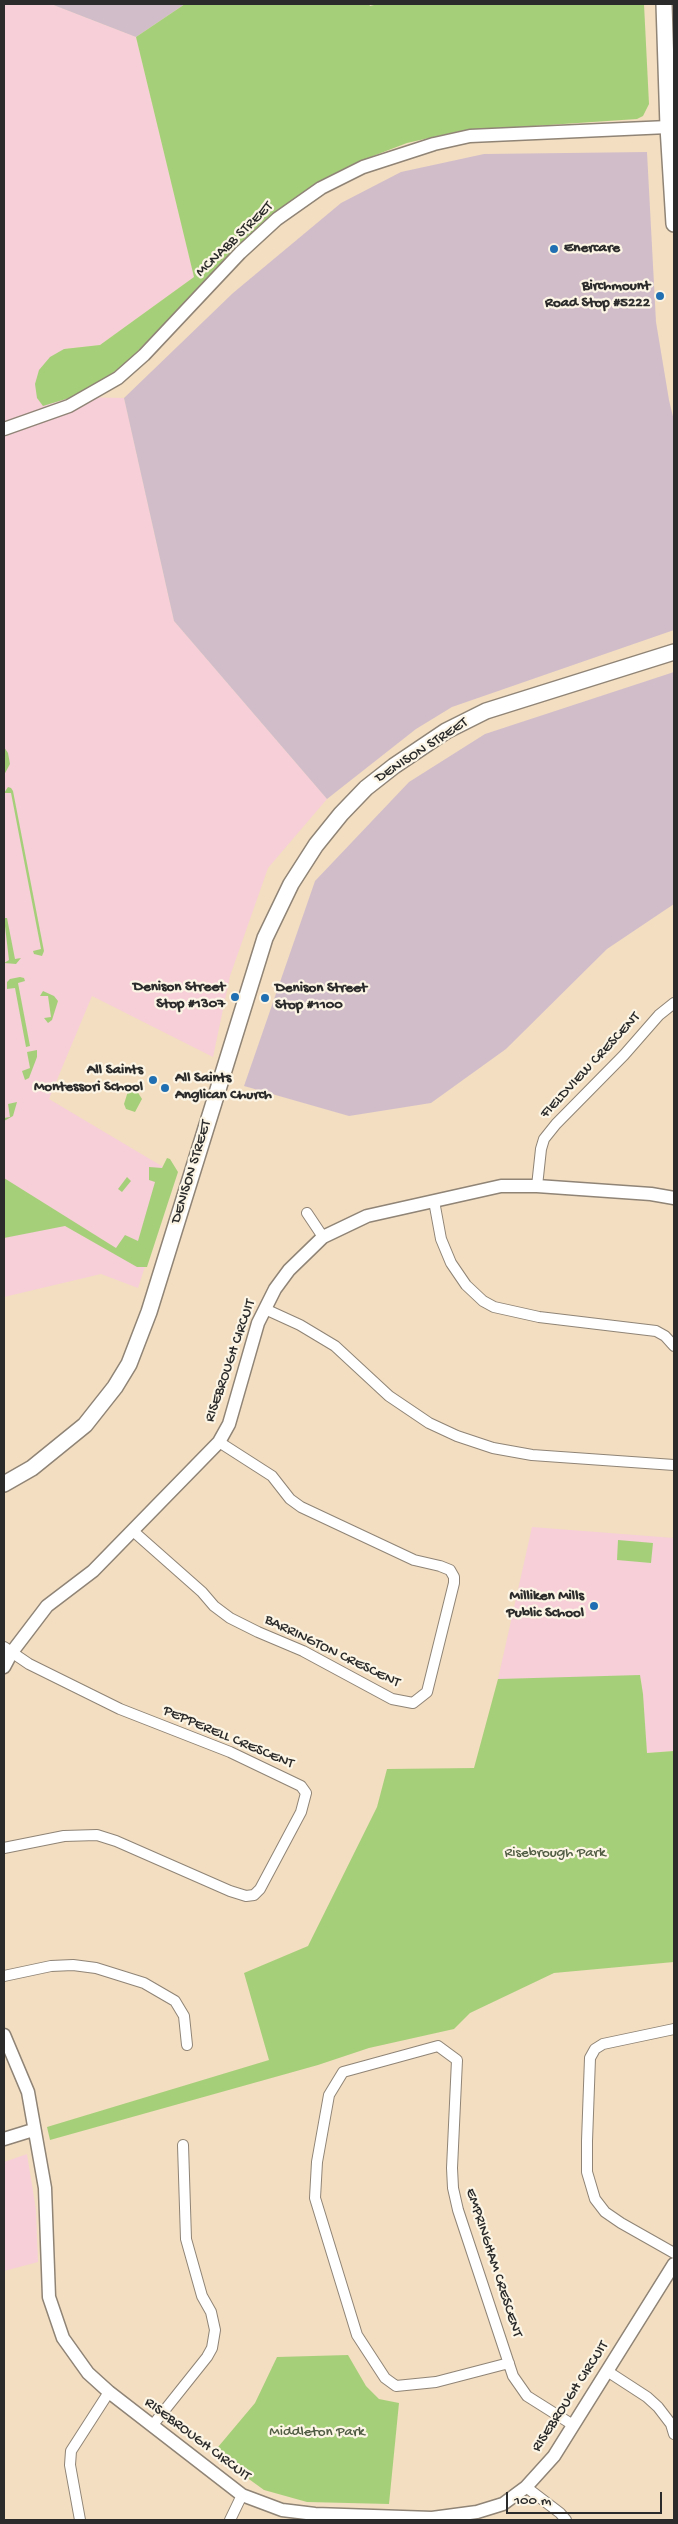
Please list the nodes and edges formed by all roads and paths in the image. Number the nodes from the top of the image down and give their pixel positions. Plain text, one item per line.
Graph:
1 (664, 4) edge
2 (668, 128) junction
3 (674, 224) edge
4 (4, 429) edge
5 (674, 652) edge
6 (674, 1003) edge
7 (537, 1186) junction
8 (674, 1198) edge
9 (434, 1201) junction
10 (307, 1213) dead end
11 (323, 1237) junction
12 (265, 1308) junction
13 (674, 1346) edge
14 (219, 1442) junction
15 (674, 1465) edge
16 (4, 1484) edge
17 (133, 1531) junction
18 (8, 1650) edge
19 (4, 1667) edge
20 (4, 1848) edge
21 (4, 1976) edge
22 (674, 2029) edge
23 (4, 2035) edge
24 (187, 2045) dead end
25 (33, 2130) junction
26 (4, 2139) edge
27 (183, 2145) dead end
28 (674, 2253) edge
29 (674, 2264) edge
30 (509, 2363) junction
31 (607, 2371) junction
32 (109, 2392) junction
33 (573, 2425) junction
34 (152, 2426) junction
35 (674, 2434) edge
36 (526, 2487) junction
37 (242, 2495) junction
38 (357, 2518) edge
39 (80, 2520) edge
40 (230, 2520) edge
41 (566, 2520) edge

1 - 2 main road
2 - 3 main road
2 - 4 street, MCNABB STREET
5 - 16 main road, DENISON STREET
6 - 7 street, FIELDVIEW CRESCENT
7 - 8 street, RISEBROUGH CIRCUIT
7 - 9 street, RISEBROUGH CIRCUIT
9 - 11 street, RISEBROUGH CIRCUIT
9 - 13 street
10 - 11 street
11 - 12 street, RISEBROUGH CIRCUIT
12 - 14 street, RISEBROUGH CIRCUIT
12 - 15 street
14 - 17 street, RISEBROUGH CIRCUIT
14 - 17 street, BARRINGTON CRESCENT
17 - 18 street, RISEBROUGH CIRCUIT
18 - 19 street, RISEBROUGH CIRCUIT
18 - 20 street, PEPPERELL CRESCENT
21 - 24 street
22 - 28 street
23 - 25 street, RISEBROUGH CIRCUIT
25 - 26 street
25 - 32 street, RISEBROUGH CIRCUIT
27 - 34 street
29 - 31 street, RISEBROUGH CIRCUIT
30 - 30 street, EMPRINGHAM CRESCENT
30 - 33 street, EMPRINGHAM CRESCENT
31 - 33 street, RISEBROUGH CIRCUIT
31 - 35 street
32 - 34 street, RISEBROUGH CIRCUIT
32 - 39 street
33 - 36 street, RISEBROUGH CIRCUIT
34 - 37 street, RISEBROUGH CIRCUIT
36 - 38 street, RISEBROUGH CIRCUIT
36 - 41 street
37 - 38 street, RISEBROUGH CIRCUIT
37 - 40 street

